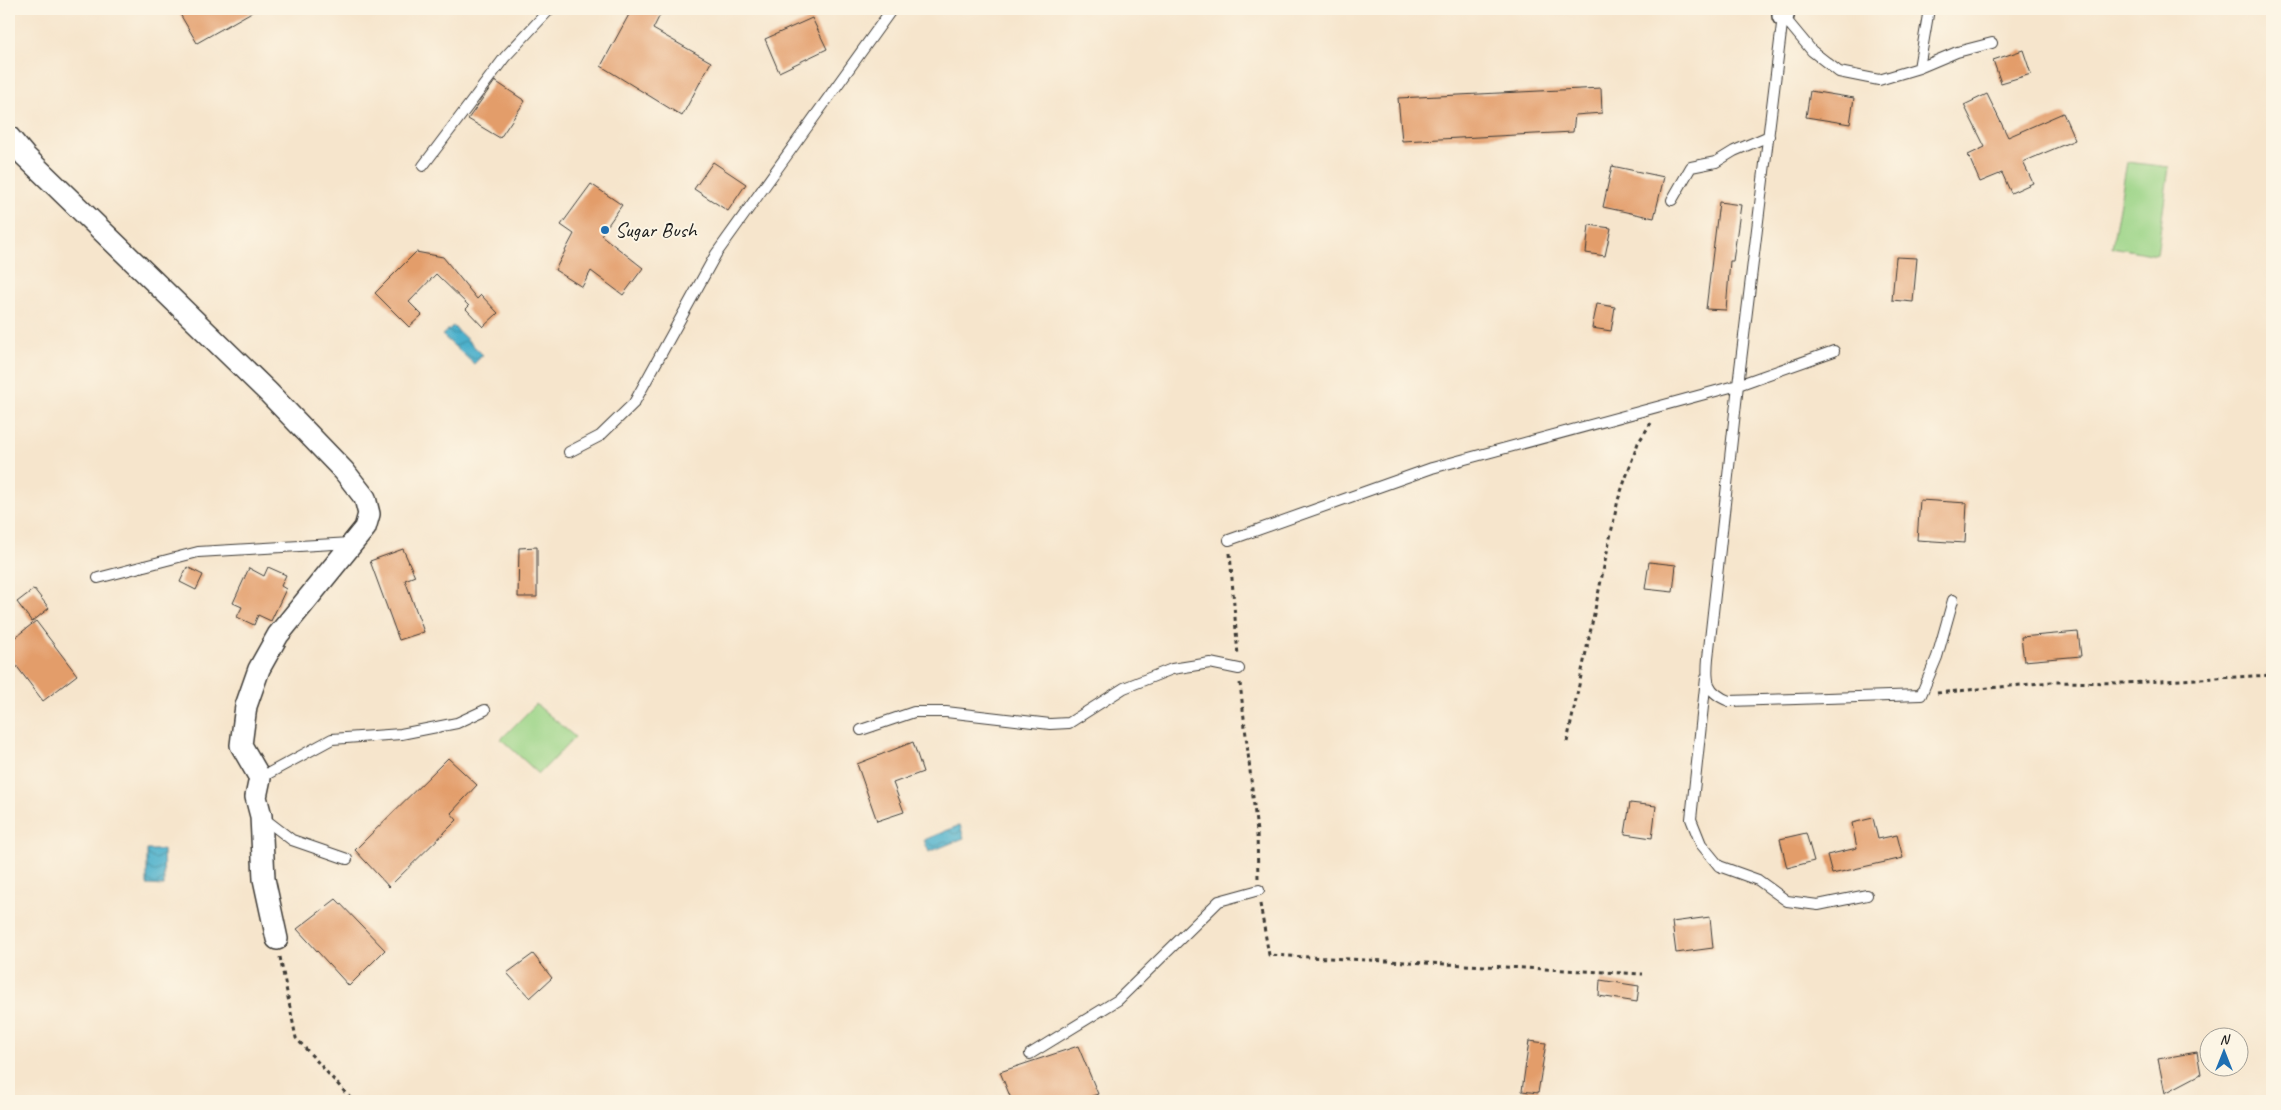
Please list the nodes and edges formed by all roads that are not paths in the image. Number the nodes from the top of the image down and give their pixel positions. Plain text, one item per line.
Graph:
1 (550, 9) edge
2 (892, 9) edge
3 (1929, 9) edge
4 (1784, 12) edge
5 (1992, 43) dead end
6 (1919, 68) junction
7 (1768, 136) junction
8 (9, 137) edge
9 (423, 166) dead end
10 (1672, 200) dead end
11 (1834, 351) dead end
12 (1738, 385) junction
13 (569, 452) dead end
14 (1229, 540) road end
15 (352, 543) junction
16 (98, 578) dead end
17 (1953, 600) dead end
18 (1239, 669) road end
19 (1707, 672) junction
20 (484, 710) dead end
21 (861, 730) dead end
22 (260, 778) junction
23 (261, 816) junction
24 (347, 859) dead end
25 (1259, 890) road end
26 (1867, 895) dead end
27 (277, 939) road end
28 (1030, 1054) dead end

1 - 9 lane
2 - 13 lane
3 - 6 lane
4 - 6 lane
4 - 7 lane
5 - 6 lane
7 - 10 lane
7 - 12 lane
8 - 15 street
11 - 12 lane
12 - 14 lane
12 - 19 lane
15 - 16 lane
15 - 22 street
17 - 19 lane
18 - 21 lane
19 - 26 lane
20 - 22 lane
22 - 23 street
23 - 24 lane
23 - 27 street
25 - 28 lane

